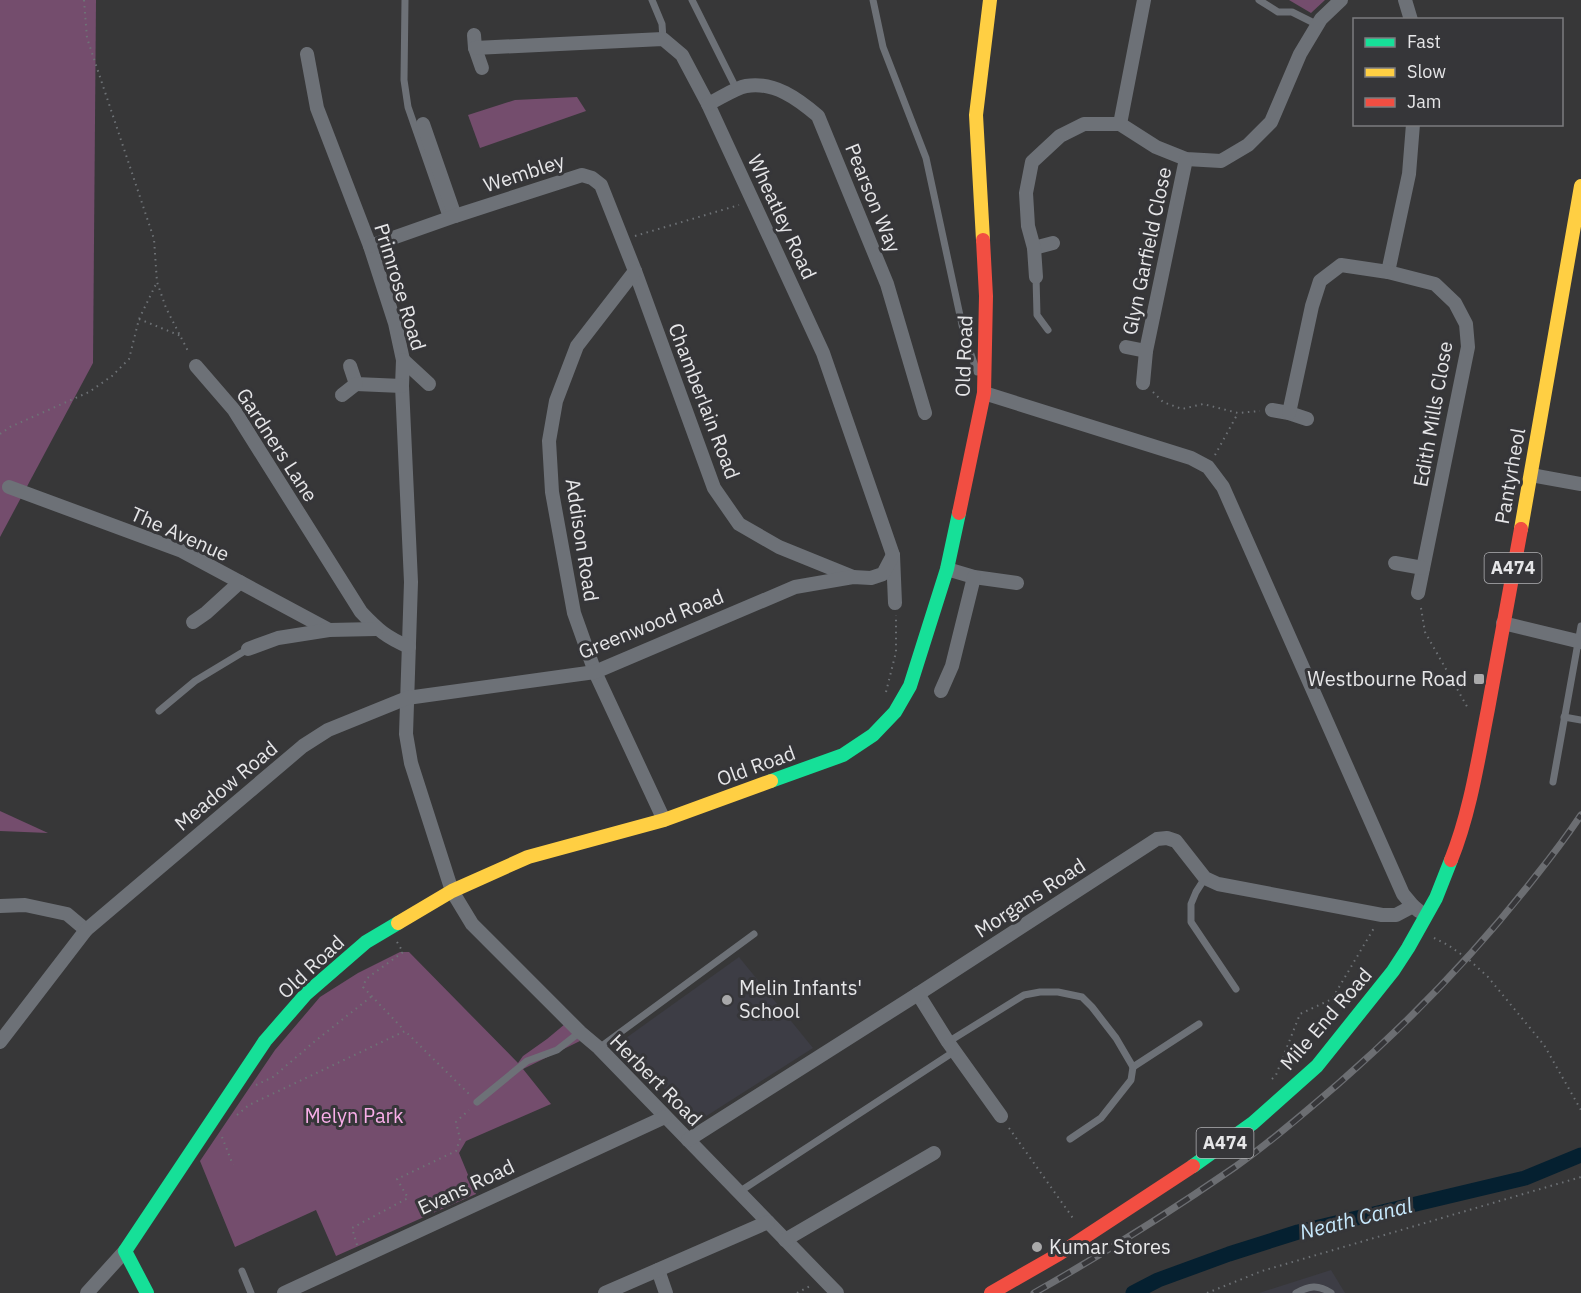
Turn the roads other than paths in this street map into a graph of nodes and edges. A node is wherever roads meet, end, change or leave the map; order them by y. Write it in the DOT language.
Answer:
graph roads {
  1 [pos="405,0"];
  2 [pos="652,0"];
  3 [pos="692,0"];
  4 [pos="873,0"];
  5 [pos="990,0"];
  6 [pos="1144,0"];
  7 [pos="1259,0"];
  8 [pos="1341,0"];
  9 [pos="1405,0"];
  10 [pos="1410,18"];
  11 [pos="1318,25"];
  12 [pos="663,39"];
  13 [pos="307,54"];
  14 [pos="482,68"];
  15 [pos="737,90"];
  16 [pos="708,104"];
  17 [pos="423,124"];
  18 [pos="1120,124"];
  19 [pos="1413,126"];
  20 [pos="1186,159"];
  21 [pos="1581,186"];
  22 [pos="451,217"];
  23 [pos="1053,243"];
  24 [pos="370,246"];
  25 [pos="1034,248"];
  26 [pos="635,271"];
  27 [pos="1388,272"];
  28 [pos="1036,277"];
  29 [pos="1048,330"];
  30 [pos="1126,347"];
  31 [pos="1146,351"];
  32 [pos="403,360"];
  33 [pos="196,366"];
  34 [pos="350,366"];
  35 [pos="1143,383"];
  36 [pos="356,384"];
  37 [pos="429,384"];
  38 [pos="402,386"];
  39 [pos="984,393"];
  40 [pos="342,395"];
  41 [pos="1272,410"];
  42 [pos="925,413"];
  43 [pos="1289,413"];
  44 [pos="1307,419"];
  45 [pos="1531,475"];
  46 [pos="1581,484"];
  47 [pos="9,487"];
  48 [pos="893,555"];
  49 [pos="1395,563"];
  50 [pos="1423,568"];
  51 [pos="947,569"];
  52 [pos="853,577"];
  53 [pos="974,577"];
  54 [pos="240,582"];
  55 [pos="1017,583"];
  56 [pos="1418,593"];
  57 [pos="896,603"];
  58 [pos="1503,623"];
  59 [pos="188,625"];
  60 [pos="1581,626"];
  61 [pos="376,629"];
  62 [pos="329,630"];
  63 [pos="1580,641"];
  64 [pos="409,647"];
  65 [pos="248,649"];
  66 [pos="595,672"];
  67 [pos="941,691"];
  68 [pos="407,698"];
  69 [pos="159,711"];
  70 [pos="1564,717"];
  71 [pos="1581,720"];
  72 [pos="1553,782"];
  73 [pos="664,820"];
  74 [pos="1205,878"];
  75 [pos="453,891"];
  76 [pos="0,906"];
  77 [pos="1413,906"];
  78 [pos="1426,916"];
  79 [pos="86,930"];
  80 [pos="754,934"];
  81 [pos="1415,935"];
  82 [pos="1236,989"];
  83 [pos="918,994"];
  84 [pos="1199,1024"];
  85 [pos="580,1032"];
  86 [pos="0,1042"];
  87 [pos="951,1047"];
  88 [pos="599,1048"];
  89 [pos="1133,1067"];
  90 [pos="477,1102"];
  91 [pos="665,1116"];
  92 [pos="1001,1116"];
  93 [pos="1070,1139"];
  94 [pos="688,1140"];
  95 [pos="934,1154"];
  96 [pos="739,1192"];
  97 [pos="768,1222"];
  98 [pos="785,1240"];
  99 [pos="125,1251"];
  100 [pos="658,1270"];
  101 [pos="242,1271"];
  102 [pos="87,1293"];
  103 [pos="147,1293"];
  104 [pos="251,1293"];
  105 [pos="284,1293"];
  106 [pos="604,1293"];
  107 [pos="666,1293"];
  108 [pos="837,1293"];
  109 [pos="991,1293"];
  110 [pos="1296,1293"];
  111 [pos="1330,1293"];
  1 -- 22 [label="lane"];
  2 -- 12 [label="lane"];
  3 -- 15 [label="lane"];
  4 -- 39 [label="lane"];
  5 -- 39 [label="street, Old Road"];
  6 -- 18 [label="street"];
  7 -- 11 [label="lane"];
  8 -- 11 [label="street"];
  9 -- 10 [label="street"];
  11 -- 20 [label="street"];
  12 -- 14 [label="street"];
  12 -- 16 [label="street, Wheatley Road"];
  13 -- 24 [label="street, Primrose Road"];
  15 -- 16 [label="street, Pearson Way"];
  15 -- 42 [label="street, Pearson Way"];
  16 -- 48 [label="street, Wheatley Road"];
  17 -- 22 [label="street"];
  18 -- 20 [label="street"];
  18 -- 25 [label="street"];
  19 -- 27 [label="street"];
  20 -- 31 [label="street, Glyn Garfield Close"];
  21 -- 45 [label="street, Pantyrheol / A474"];
  22 -- 24 [label="street, Wembley"];
  22 -- 26 [label="street, Wembley"];
  23 -- 25 [label="street"];
  24 -- 32 [label="street, Primrose Road"];
  25 -- 28 [label="street"];
  26 -- 52 [label="street, Chamberlain Road"];
  26 -- 66 [label="street, Addison Road"];
  27 -- 43 [label="street, Edith Mills Close"];
  27 -- 50 [label="street, Edith Mills Close"];
  28 -- 29 [label="lane"];
  30 -- 31 [label="street, Glyn Garfield Close"];
  31 -- 35 [label="street, Glyn Garfield Close"];
  32 -- 37 [label="street"];
  32 -- 38 [label="street, Primrose Road"];
  33 -- 61 [label="street, Gardners Lane"];
  34 -- 36 [label="street"];
  36 -- 38 [label="street"];
  36 -- 40 [label="street"];
  38 -- 64 [label="street, Primrose Road"];
  39 -- 51 [label="street, Old Road"];
  39 -- 77 [label="street"];
  41 -- 43 [label="street"];
  43 -- 44 [label="street"];
  45 -- 46 [label="street"];
  45 -- 58 [label="street, Pantyrheol / A474"];
  47 -- 54 [label="street, The Avenue"];
  48 -- 52 [label="street, Greenwood Road"];
  48 -- 57 [label="street, Wheatley Road"];
  49 -- 50 [label="street"];
  50 -- 56 [label="street, Edith Mills Close"];
  51 -- 53 [label="street"];
  51 -- 73 [label="street, Old Road"];
  52 -- 66 [label="street, Greenwood Road"];
  53 -- 55 [label="street"];
  53 -- 67 [label="street"];
  54 -- 59 [label="street"];
  54 -- 62 [label="street, The Avenue"];
  58 -- 63 [label="street"];
  58 -- 78 [label="street, Pantyrheol / A474"];
  60 -- 63 [label="lane"];
  61 -- 62 [label="street"];
  61 -- 64 [label="street, Gardners Lane"];
  62 -- 65 [label="street"];
  63 -- 70 [label="lane"];
  64 -- 68 [label="street"];
  65 -- 69 [label="lane"];
  66 -- 68 [label="street, Greenwood Road"];
  66 -- 73 [label="street, Addison Road"];
  68 -- 75 [label="street"];
  68 -- 79 [label="street, Meadow Road"];
  70 -- 71 [label="lane"];
  70 -- 72 [label="lane"];
  73 -- 75 [label="street, Old Road"];
  74 -- 77 [label="street"];
  74 -- 82 [label="lane"];
  74 -- 83 [label="street, Morgans Road"];
  75 -- 85 [label="street, Herbert Road"];
  75 -- 99 [label="street, Old Road"];
  76 -- 79 [label="street"];
  77 -- 78 [label="street"];
  78 -- 81 [label="street, Pantyrheol / A474"];
  79 -- 86 [label="street, Meadow Road"];
  80 -- 88 [label="lane"];
  81 -- 109 [label="street, Mile End Road / A474"];
  83 -- 87 [label="street"];
  83 -- 94 [label="street, Morgans Road"];
  84 -- 89 [label="lane"];
  85 -- 88 [label="street, Herbert Road"];
  85 -- 90 [label="lane"];
  87 -- 89 [label="lane"];
  87 -- 92 [label="street"];
  87 -- 96 [label="lane"];
  88 -- 91 [label="street, Herbert Road"];
  89 -- 93 [label="lane"];
  91 -- 94 [label="street, Herbert Road"];
  91 -- 105 [label="street, Evans Road"];
  94 -- 96 [label="street, Herbert Road"];
  95 -- 98 [label="street"];
  96 -- 97 [label="street, Herbert Road"];
  97 -- 98 [label="street, Herbert Road"];
  97 -- 100 [label="street"];
  98 -- 108 [label="street, Herbert Road"];
  99 -- 102 [label="street, Old Road"];
  99 -- 103 [label="street"];
  100 -- 106 [label="street"];
  100 -- 107 [label="street"];
  101 -- 104 [label="lane"];
  110 -- 111 [label="lane"];
}
